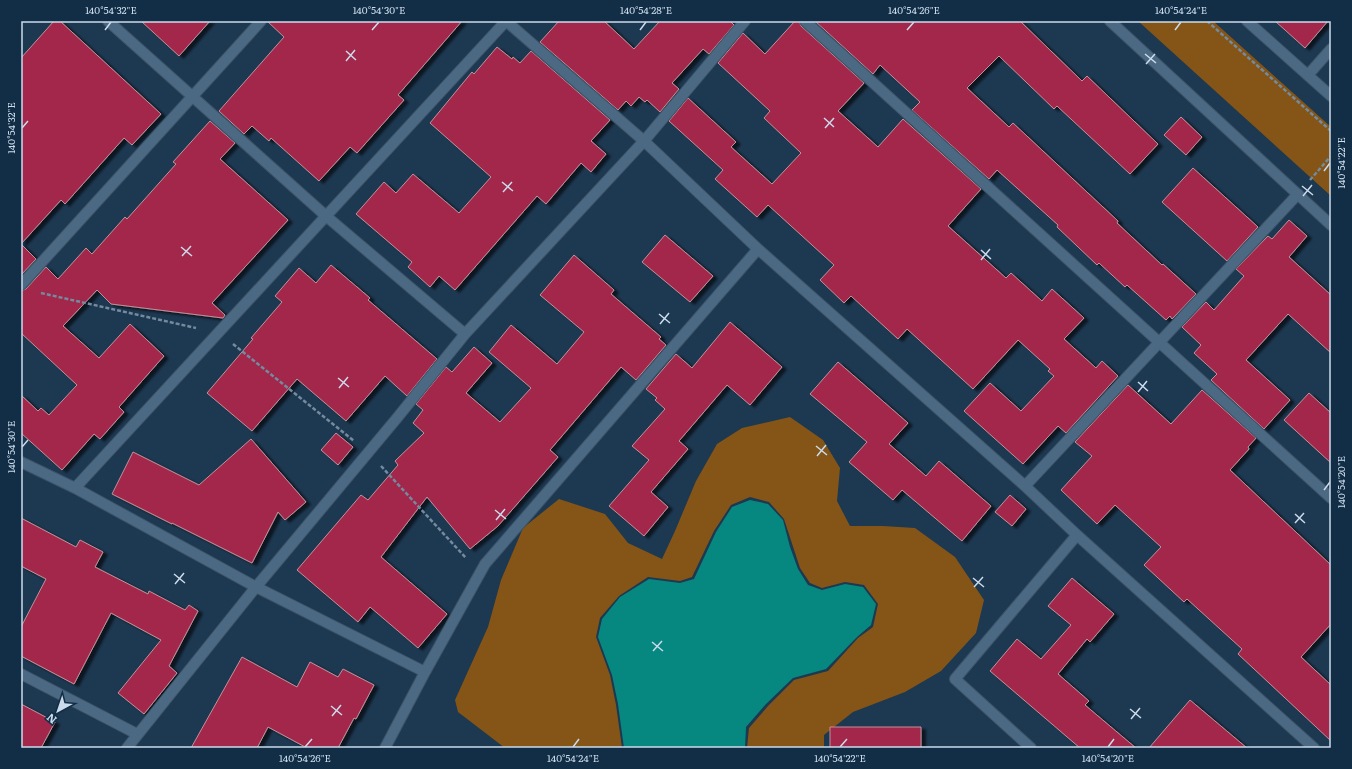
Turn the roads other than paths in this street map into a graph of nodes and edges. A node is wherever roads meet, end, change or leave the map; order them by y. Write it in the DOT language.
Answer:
graph roads {
  1 [pos="108,21"];
  2 [pos="261,21"];
  3 [pos="506,21"];
  4 [pos="745,21"];
  5 [pos="805,21"];
  6 [pos="1110,21"];
  7 [pos="1247,21"];
  8 [pos="1331,48"];
  9 [pos="1308,74"];
  10 [pos="192,96"];
  11 [pos="1331,96"];
  12 [pos="644,141"];
  13 [pos="1298,194"];
  14 [pos="326,216"];
  15 [pos="1331,225"];
  16 [pos="758,249"];
  17 [pos="21,285"];
  18 [pos="465,334"];
  19 [pos="1159,343"];
  20 [pos="21,462"];
  21 [pos="1025,486"];
  22 [pos="75,488"];
  23 [pos="1331,498"];
  24 [pos="1077,536"];
  25 [pos="256,587"];
  26 [pos="424,672"];
  27 [pos="21,674"];
  28 [pos="137,734"];
  29 [pos="127,748"];
  30 [pos="385,748"];
  31 [pos="1031,748"];
  32 [pos="1314,748"];
  1 -- 10 [label="street"];
  2 -- 10 [label="street"];
  3 -- 12 [label="street"];
  3 -- 14 [label="street"];
  4 -- 12 [label="street"];
  5 -- 19 [label="street"];
  6 -- 13 [label="street"];
  7 -- 9 [label="street"];
  8 -- 9 [label="street"];
  9 -- 11 [label="street"];
  10 -- 14 [label="street"];
  10 -- 17 [label="street"];
  12 -- 16 [label="street"];
  12 -- 18 [label="street"];
  13 -- 15 [label="street"];
  13 -- 19 [label="street"];
  14 -- 18 [label="street"];
  14 -- 22 [label="street"];
  16 -- 21 [label="street"];
  16 -- 26 [label="street"];
  18 -- 25 [label="street"];
  19 -- 21 [label="street"];
  19 -- 23 [label="street"];
  20 -- 22 [label="street"];
  21 -- 24 [label="street"];
  22 -- 25 [label="street"];
  24 -- 31 [label="street"];
  24 -- 32 [label="street"];
  25 -- 26 [label="street"];
  25 -- 28 [label="street"];
  26 -- 30 [label="street"];
  27 -- 28 [label="street"];
  28 -- 29 [label="street"];
}
